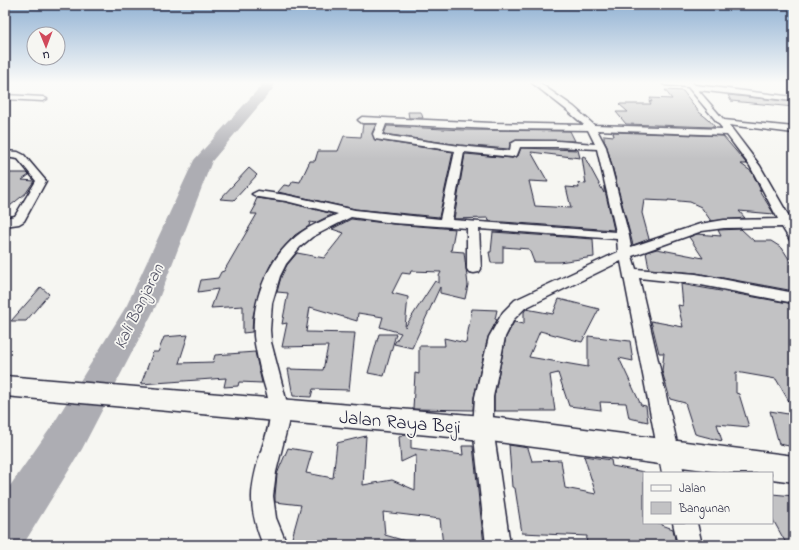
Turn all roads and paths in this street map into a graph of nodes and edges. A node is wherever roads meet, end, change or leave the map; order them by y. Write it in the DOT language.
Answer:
graph roads {
  1 [pos="569,108"];
  2 [pos="709,108"];
  3 [pos="362,120"];
  4 [pos="382,121"];
  5 [pos="721,122"];
  6 [pos="591,127"];
  7 [pos="794,130"];
  8 [pos="730,132"];
  9 [pos="601,148"];
  10 [pos="460,149"];
  11 [pos="5,154"];
  12 [pos="258,194"];
  13 [pos="350,213"];
  14 [pos="5,222"];
  15 [pos="445,223"];
  16 [pos="790,223"];
  17 [pos="473,224"];
  18 [pos="623,236"];
  19 [pos="794,237"];
  20 [pos="628,261"];
  21 [pos="474,268"];
  22 [pos="794,298"];
  23 [pos="5,386"];
  24 [pos="280,411"];
  25 [pos="483,428"];
  26 [pos="670,462"];
  27 [pos="794,469"];
  28 [pos="685,524"];
  29 [pos="275,545"];
  30 [pos="498,545"];
  31 [pos="690,545"];
  1 -- 6 [label="street"];
  2 -- 5 [label="street"];
  3 -- 4 [label="street"];
  4 -- 6 [label="street"];
  4 -- 10 [label="street"];
  5 -- 7 [label="street"];
  5 -- 8 [label="street"];
  6 -- 8 [label="street"];
  6 -- 9 [label="street"];
  8 -- 16 [label="street"];
  9 -- 10 [label="street"];
  9 -- 18 [label="street"];
  10 -- 15 [label="street"];
  11 -- 14 [label="street"];
  12 -- 13 [label="street"];
  13 -- 15 [label="street"];
  13 -- 24 [label="street"];
  15 -- 17 [label="street"];
  16 -- 19 [label="street"];
  16 -- 20 [label="street"];
  17 -- 18 [label="street"];
  17 -- 21 [label="street"];
  18 -- 20 [label="street"];
  20 -- 22 [label="street"];
  20 -- 25 [label="street"];
  20 -- 26 [label="street"];
  23 -- 24 [label="street, Jalan Raya Beji"];
  24 -- 25 [label="street, Jalan Raya Beji"];
  24 -- 29 [label="street"];
  25 -- 26 [label="street, Jalan Raya Beji"];
  25 -- 30 [label="street"];
  26 -- 27 [label="street, Jalan Raya Beji"];
  28 -- 31 [label="street"];
}
